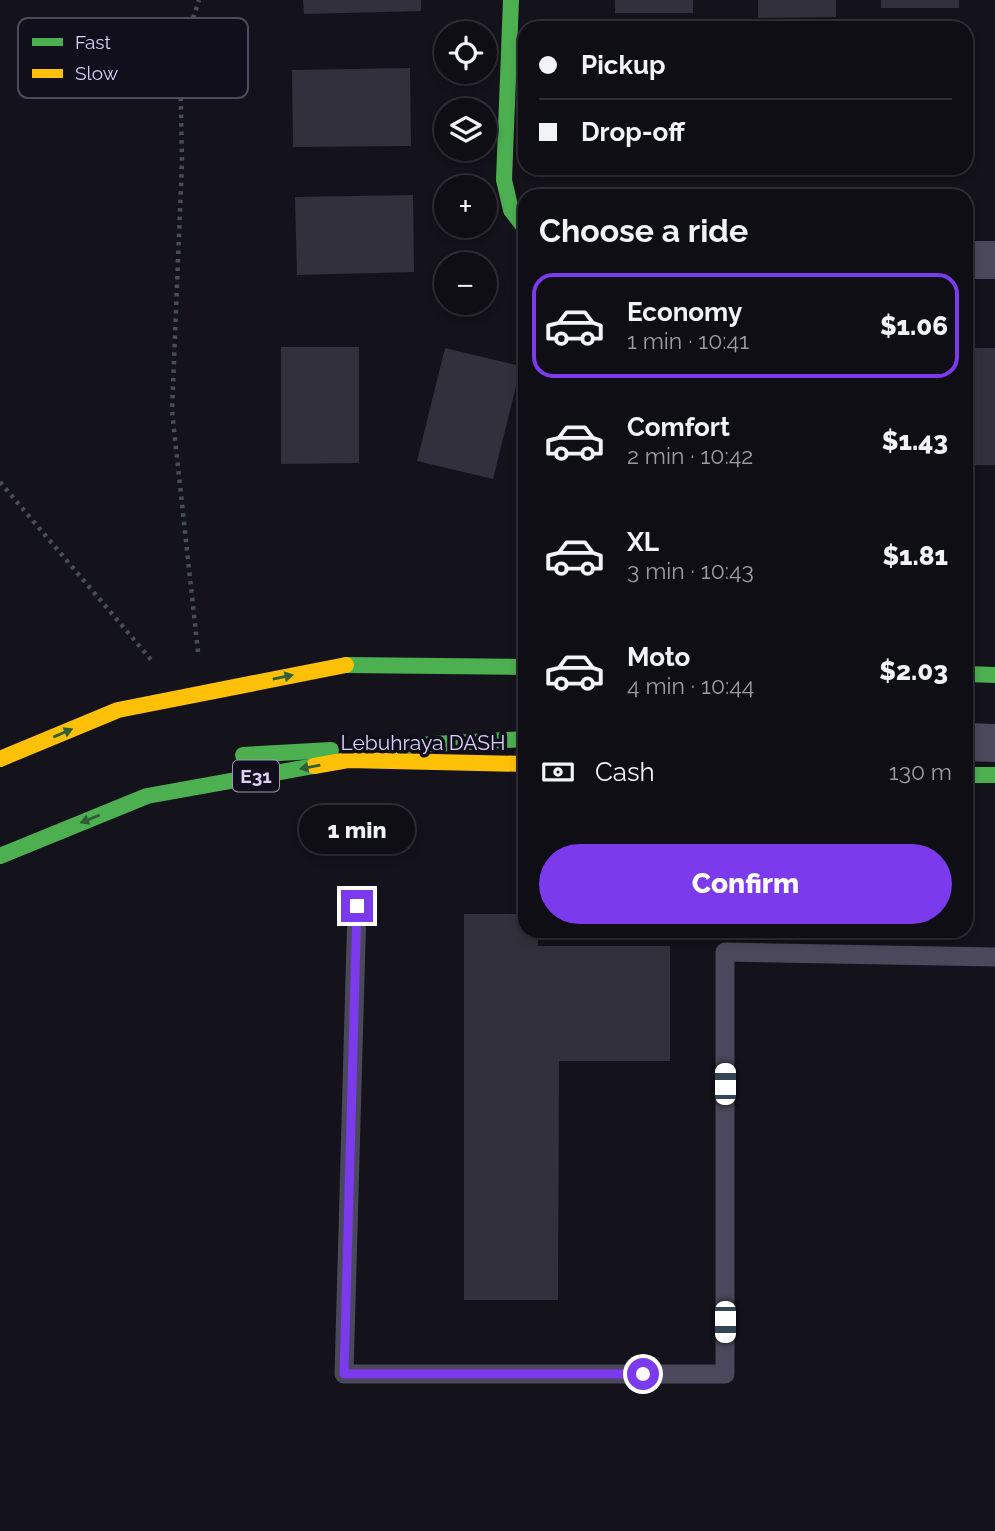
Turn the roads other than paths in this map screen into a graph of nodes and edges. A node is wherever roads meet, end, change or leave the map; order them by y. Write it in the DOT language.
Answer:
graph roads {
  1 [pos="511,0"];
  2 [pos="518,219"];
  3 [pos="973,260"];
  4 [pos="995,260"];
  5 [pos="518,667"];
  6 [pos="973,674"];
  7 [pos="995,675"];
  8 [pos="518,739"];
  9 [pos="973,742"];
  10 [pos="995,743"];
  11 [pos="243,755"];
  12 [pos="0,759"];
  13 [pos="518,764"];
  14 [pos="973,775"];
  15 [pos="995,775"];
  16 [pos="0,856"];
  17 [pos="357,906"];
  18 [pos="995,957"];
  1 -- 2 [label="main road"];
  3 -- 4 [label="street"];
  12 -- 5 [label="main road, one-way, bridge"];
  6 -- 7 [label="main road"];
  8 -- 11 [label="main road"];
  9 -- 10 [label="street"];
  13 -- 16 [label="main road, Lebuhraya DASH / E31, one-way"];
  14 -- 15 [label="main road"];
  17 -- 18 [label="lane"];
}
